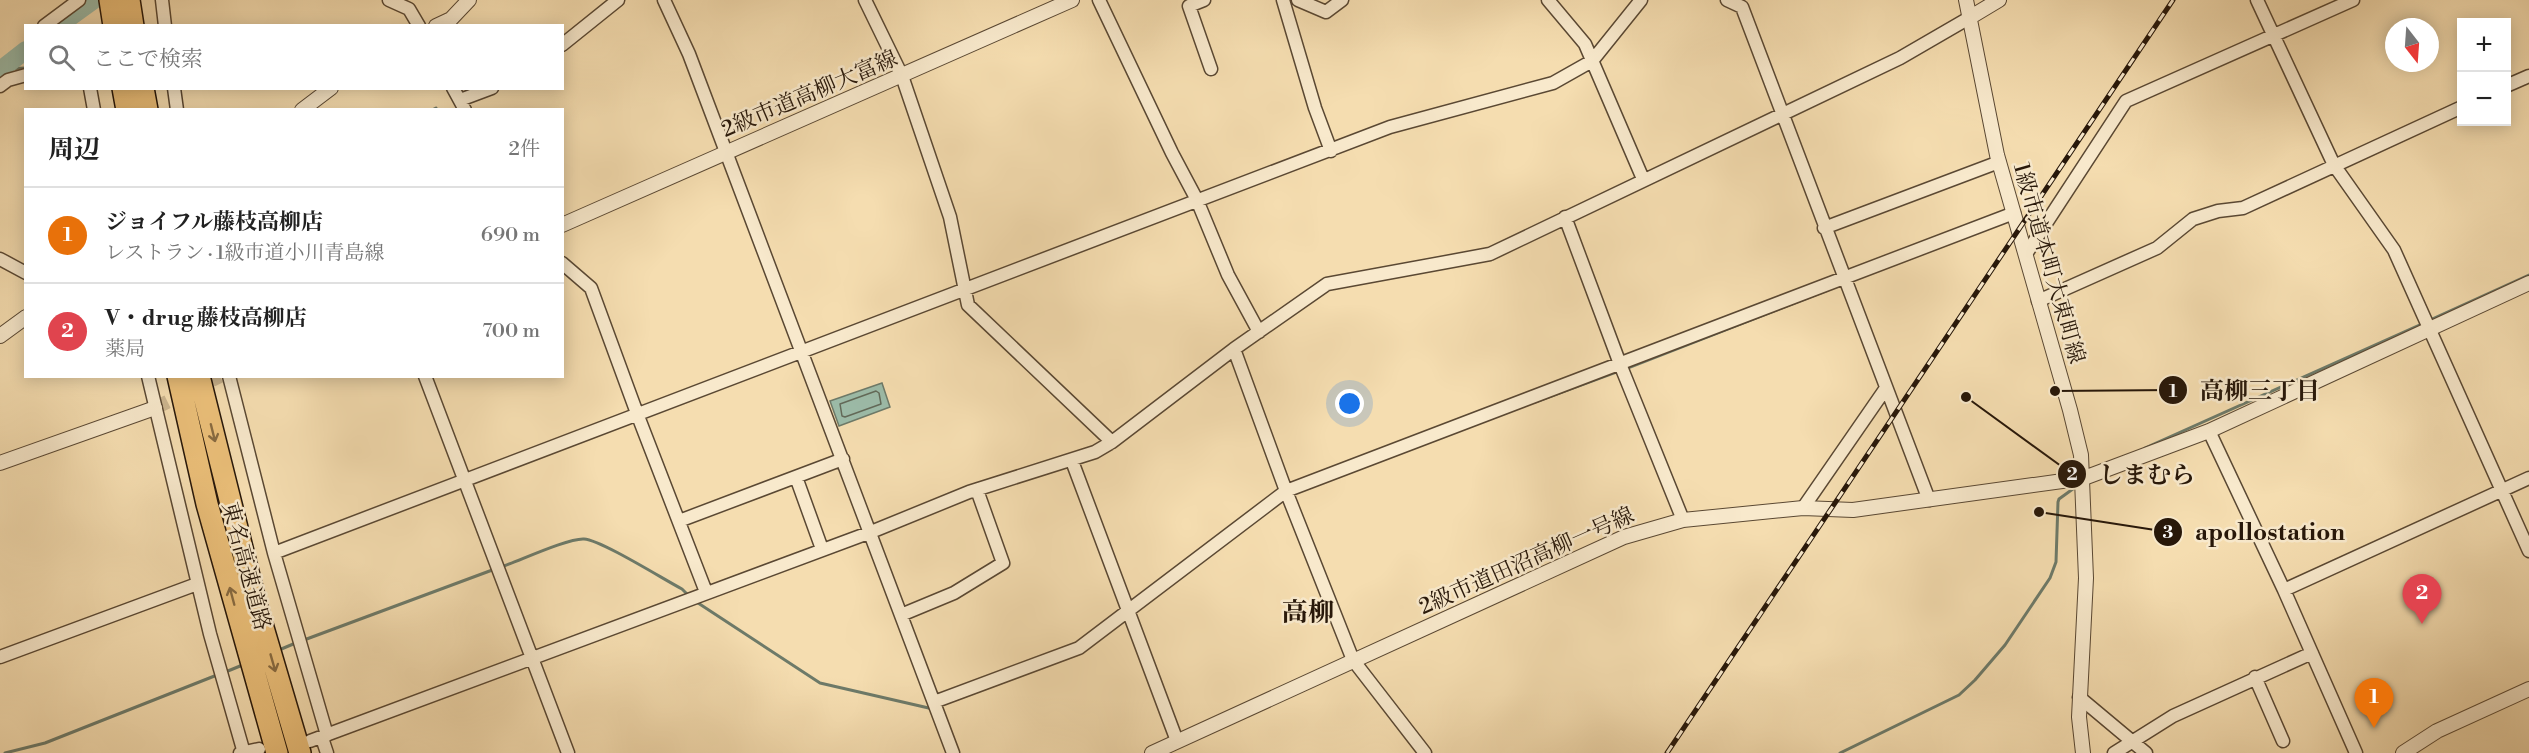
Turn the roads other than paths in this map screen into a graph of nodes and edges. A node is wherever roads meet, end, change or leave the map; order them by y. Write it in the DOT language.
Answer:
graph roads {
  1 [pos="162,0"];
  2 [pos="389,0"];
  3 [pos="469,0"];
  4 [pos="618,0"];
  5 [pos="663,0"];
  6 [pos="866,0"];
  7 [pos="1072,0"];
  8 [pos="1099,0"];
  9 [pos="1204,0"];
  10 [pos="1283,0"];
  11 [pos="1298,0"];
  12 [pos="1342,0"];
  13 [pos="1548,0"];
  14 [pos="1641,0"];
  15 [pos="1727,0"];
  16 [pos="1966,0"];
  17 [pos="2000,0"];
  18 [pos="2257,0"];
  19 [pos="2353,0"];
  20 [pos="76,1"];
  21 [pos="116,9"];
  22 [pos="1969,18"];
  23 [pos="47,24"];
  24 [pos="131,24"];
  25 [pos="165,24"];
  26 [pos="418,24"];
  27 [pos="440,24"];
  28 [pos="2274,37"];
  29 [pos="564,43"];
  30 [pos="1592,61"];
  31 [pos="1211,69"];
  32 [pos="24,76"];
  33 [pos="902,76"];
  34 [pos="2529,76"];
  35 [pos="2511,84"];
  36 [pos="0,86"];
  37 [pos="90,90"];
  38 [pos="123,90"];
  39 [pos="143,90"];
  40 [pos="174,90"];
  41 [pos="328,90"];
  42 [pos="454,90"];
  43 [pos="488,90"];
  44 [pos="462,105"];
  45 [pos="94,108"];
  46 [pos="127,108"];
  47 [pos="147,108"];
  48 [pos="177,108"];
  49 [pos="305,108"];
  50 [pos="2457,109"];
  51 [pos="1781,115"];
  52 [pos="726,151"];
  53 [pos="1331,151"];
  54 [pos="1999,162"];
  55 [pos="2334,165"];
  56 [pos="1643,179"];
  57 [pos="1197,200"];
  58 [pos="2014,213"];
  59 [pos="1565,217"];
  60 [pos="564,224"];
  61 [pos="1824,228"];
  62 [pos="2026,254"];
  63 [pos="0,259"];
  64 [pos="564,265"];
  65 [pos="24,272"];
  66 [pos="1844,279"];
  67 [pos="2529,283"];
  68 [pos="965,287"];
  69 [pos="2038,301"];
  70 [pos="24,318"];
  71 [pos="2428,328"];
  72 [pos="1258,332"];
  73 [pos="0,336"];
  74 [pos="1234,349"];
  75 [pos="803,351"];
  76 [pos="1620,364"];
  77 [pos="148,378"];
  78 [pos="178,378"];
  79 [pos="200,378"];
  80 [pos="230,378"];
  81 [pos="426,378"];
  82 [pos="1886,388"];
  83 [pos="155,408"];
  84 [pos="638,416"];
  85 [pos="2209,431"];
  86 [pos="1112,442"];
  87 [pos="843,459"];
  88 [pos="1072,461"];
  89 [pos="0,464"];
  90 [pos="796,477"];
  91 [pos="2084,478"];
  92 [pos="2529,478"];
  93 [pos="464,481"];
  94 [pos="977,490"];
  95 [pos="1286,491"];
  96 [pos="2501,491"];
  97 [pos="1929,500"];
  98 [pos="1803,508"];
  99 [pos="1683,519"];
  100 [pos="679,521"];
  101 [pos="871,532"];
  102 [pos="822,549"];
  103 [pos="2529,551"];
  104 [pos="274,553"];
  105 [pos="197,584"];
  106 [pos="2284,590"];
  107 [pos="706,592"];
  108 [pos="1128,609"];
  109 [pos="901,615"];
  110 [pos="2312,652"];
  111 [pos="0,657"];
  112 [pos="531,659"];
  113 [pos="1353,660"];
  114 [pos="2255,677"];
  115 [pos="2529,689"];
  116 [pos="2079,698"];
  117 [pos="934,702"];
  118 [pos="1177,741"];
  119 [pos="2132,741"];
  120 [pos="2283,741"];
  121 [pos="315,742"];
  122 [pos="268,751"];
  123 [pos="243,753"];
  124 [pos="327,753"];
  125 [pos="568,753"];
  126 [pos="953,753"];
  127 [pos="1154,753"];
  128 [pos="1425,753"];
  129 [pos="2083,753"];
  130 [pos="2114,753"];
  131 [pos="2146,753"];
  132 [pos="2356,753"];
  133 [pos="2403,753"];
  1 -- 25 [label="street"];
  2 -- 26 [label="street"];
  3 -- 27 [label="street"];
  4 -- 29 [label="street"];
  5 -- 52 [label="street"];
  6 -- 33 [label="street"];
  7 -- 33 [label="street, 2級市道高柳大富線"];
  8 -- 57 [label="street"];
  9 -- 31 [label="street"];
  10 -- 53 [label="street"];
  11 -- 12 [label="street"];
  13 -- 30 [label="street"];
  14 -- 30 [label="street"];
  15 -- 51 [label="street"];
  16 -- 22 [label="street, 1級市道本町大東町線"];
  17 -- 22 [label="street"];
  18 -- 28 [label="street"];
  19 -- 28 [label="street"];
  20 -- 23 [label="street"];
  21 -- 24 [label="highway"];
  22 -- 51 [label="street"];
  22 -- 54 [label="street, 1級市道本町大東町線"];
  28 -- 55 [label="street"];
  28 -- 62 [label="street"];
  30 -- 53 [label="street"];
  30 -- 56 [label="street"];
  32 -- 36 [label="street"];
  33 -- 52 [label="street, 2級市道高柳大富線"];
  33 -- 68 [label="street"];
  34 -- 35 [label="street"];
  37 -- 45 [label="street"];
  38 -- 46 [label="highway"];
  39 -- 47 [label="highway"];
  40 -- 48 [label="street"];
  41 -- 49 [label="street"];
  42 -- 44 [label="street"];
  43 -- 44 [label="street"];
  50 -- 55 [label="street"];
  51 -- 56 [label="street"];
  51 -- 61 [label="street"];
  52 -- 60 [label="street, 2級市道高柳大富線"];
  52 -- 75 [label="street"];
  53 -- 57 [label="street"];
  54 -- 58 [label="street, 1級市道本町大東町線"];
  54 -- 61 [label="street"];
  55 -- 69 [label="street"];
  55 -- 71 [label="street"];
  56 -- 59 [label="street"];
  57 -- 68 [label="street"];
  57 -- 72 [label="street"];
  58 -- 62 [label="street, 1級市道本町大東町線"];
  58 -- 66 [label="street"];
  59 -- 72 [label="street"];
  59 -- 76 [label="street"];
  61 -- 66 [label="street"];
  62 -- 69 [label="street, 1級市道本町大東町線"];
  63 -- 65 [label="street"];
  64 -- 84 [label="street"];
  66 -- 76 [label="street"];
  66 -- 82 [label="street"];
  67 -- 71 [label="street, 2級市道田沼高柳一号線"];
  68 -- 75 [label="street"];
  68 -- 86 [label="street"];
  69 -- 91 [label="street, 1級市道本町大東町線"];
  70 -- 73 [label="street"];
  71 -- 85 [label="street, 2級市道田沼高柳一号線"];
  71 -- 96 [label="street"];
  72 -- 74 [label="street"];
  74 -- 86 [label="street"];
  74 -- 95 [label="street"];
  75 -- 84 [label="street"];
  75 -- 87 [label="street"];
  76 -- 95 [label="street"];
  76 -- 99 [label="street"];
  77 -- 83 [label="street"];
  122 -- 78 [label="highway, 東名高速道路, one-way"];
  79 -- 121 [label="highway, 東名高速道路, one-way"];
  80 -- 104 [label="street"];
  81 -- 93 [label="street"];
  82 -- 97 [label="street"];
  82 -- 98 [label="street"];
  83 -- 89 [label="street"];
  83 -- 105 [label="street"];
  84 -- 93 [label="street"];
  84 -- 100 [label="street"];
  85 -- 91 [label="street, 2級市道田沼高柳一号線"];
  85 -- 106 [label="street"];
  86 -- 88 [label="street"];
  87 -- 90 [label="street"];
  87 -- 101 [label="street"];
  88 -- 94 [label="street"];
  88 -- 108 [label="street"];
  90 -- 100 [label="street"];
  90 -- 102 [label="street"];
  91 -- 97 [label="street, 2級市道田沼高柳一号線"];
  91 -- 116 [label="street, 1級市道本町大東町線"];
  92 -- 96 [label="street"];
  93 -- 104 [label="street"];
  93 -- 112 [label="street"];
  94 -- 101 [label="street"];
  94 -- 109 [label="street"];
  95 -- 108 [label="street"];
  95 -- 113 [label="street"];
  96 -- 103 [label="street"];
  96 -- 106 [label="street"];
  97 -- 98 [label="street, 2級市道田沼高柳一号線"];
  98 -- 99 [label="street, 2級市道田沼高柳一号線"];
  99 -- 113 [label="street, 2級市道田沼高柳一号線"];
  100 -- 107 [label="street"];
  101 -- 102 [label="street"];
  101 -- 109 [label="street"];
  102 -- 107 [label="street"];
  104 -- 121 [label="street"];
  105 -- 111 [label="street"];
  105 -- 123 [label="street"];
  106 -- 110 [label="street"];
  107 -- 112 [label="street"];
  108 -- 117 [label="street"];
  108 -- 118 [label="street"];
  109 -- 117 [label="street"];
  110 -- 114 [label="street"];
  110 -- 132 [label="street"];
  112 -- 121 [label="street"];
  112 -- 125 [label="street"];
  113 -- 118 [label="street, 2級市道田沼高柳一号線"];
  113 -- 128 [label="street"];
  114 -- 119 [label="street"];
  114 -- 120 [label="street"];
  115 -- 133 [label="street"];
  116 -- 119 [label="street"];
  116 -- 129 [label="street, 1級市道本町大東町線"];
  117 -- 126 [label="street"];
  118 -- 127 [label="street, 2級市道田沼高柳一号線"];
  119 -- 130 [label="street"];
  119 -- 131 [label="street"];
  121 -- 124 [label="street"];
  122 -- 123 [label="street"];
}
